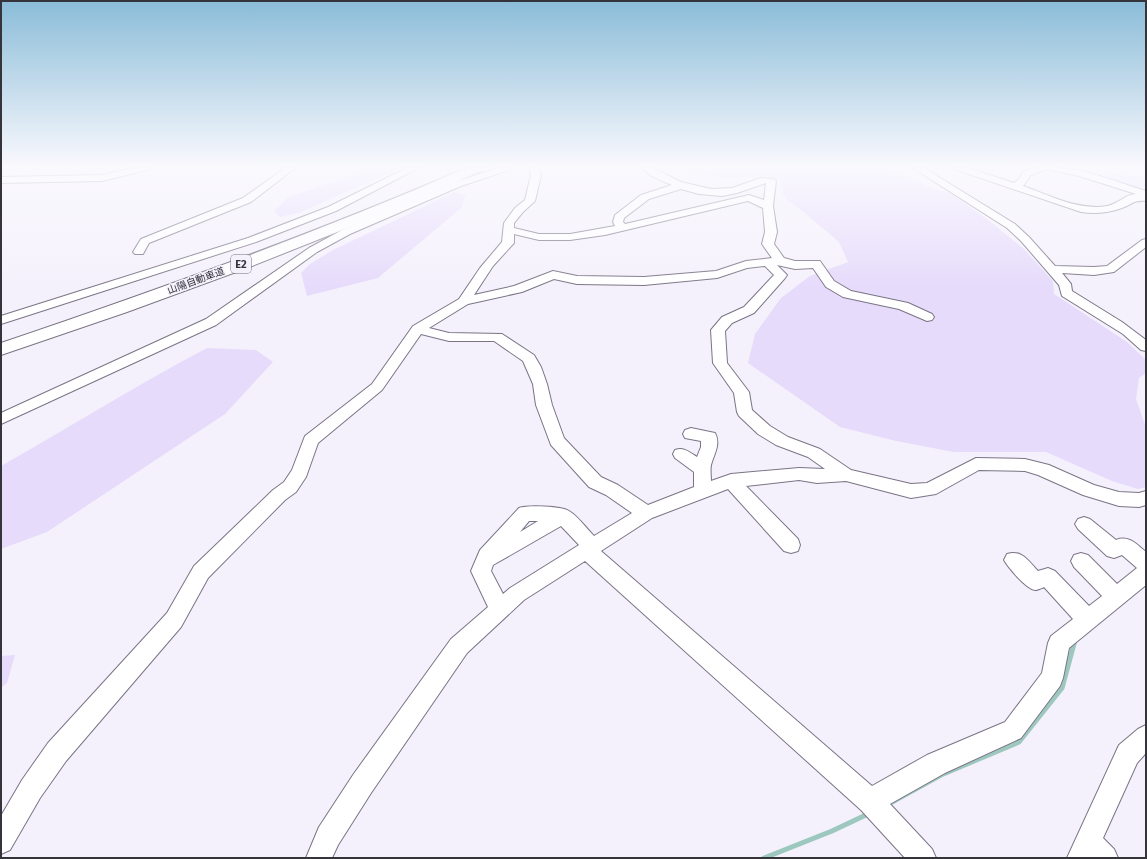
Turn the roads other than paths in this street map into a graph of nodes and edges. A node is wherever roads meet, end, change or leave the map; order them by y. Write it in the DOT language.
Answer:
graph roads {
  1 [pos="227,208"];
  2 [pos="334,208"];
  3 [pos="363,208"];
  4 [pos="383,208"];
  5 [pos="405,208"];
  6 [pos="521,208"];
  7 [pos="631,208"];
  8 [pos="706,208"];
  9 [pos="768,208"];
  10 [pos="982,208"];
  11 [pos="1078,208"];
  12 [pos="1110,208"];
  13 [pos="622,228"];
  14 [pos="509,230"];
  15 [pos="1146,242"];
  16 [pos="139,252"];
  17 [pos="774,262"];
  18 [pos="1052,269"];
  19 [pos="464,301"];
  20 [pos="927,317"];
  21 [pos="1,320"];
  22 [pos="74,324"];
  23 [pos="418,329"];
  24 [pos="1,339"];
  25 [pos="1146,347"];
  26 [pos="1,349"];
  27 [pos="1,352"];
  28 [pos="1,419"];
  29 [pos="691,434"];
  30 [pos="681,454"];
  31 [pos="702,469"];
  32 [pos="846,475"];
  33 [pos="732,481"];
  34 [pos="703,491"];
  35 [pos="1146,498"];
  36 [pos="646,513"];
  37 [pos="1084,524"];
  38 [pos="792,545"];
  39 [pos="590,549"];
  40 [pos="1014,560"];
  41 [pos="1081,561"];
  42 [pos="1146,564"];
  43 [pos="1146,573"];
  44 [pos="1117,597"];
  45 [pos="500,609"];
  46 [pos="1088,620"];
  47 [pos="1146,737"];
  48 [pos="877,808"];
  49 [pos="1,841"];
  50 [pos="1091,853"];
  51 [pos="319,858"];
  52 [pos="923,858"];
  1 -- 16 [label="street"];
  2 -- 21 [label="street"];
  3 -- 24 [label="highway, 山陽自動車道 / E2"];
  4 -- 22 [label="highway, 山陽自動車道 / E2"];
  5 -- 28 [label="street"];
  6 -- 14 [label="street"];
  7 -- 13 [label="street"];
  8 -- 13 [label="street"];
  9 -- 17 [label="street"];
  10 -- 18 [label="street"];
  11 -- 12 [label="street"];
  13 -- 14 [label="street"];
  14 -- 19 [label="street"];
  15 -- 18 [label="street"];
  17 -- 19 [label="street"];
  17 -- 20 [label="street"];
  17 -- 32 [label="street"];
  18 -- 25 [label="street"];
  19 -- 23 [label="street"];
  22 -- 26 [label="highway, 山陽自動車道 / E2"];
  22 -- 27 [label="highway"];
  23 -- 36 [label="street"];
  23 -- 49 [label="street"];
  29 -- 31 [label="street"];
  30 -- 31 [label="street"];
  31 -- 34 [label="street"];
  32 -- 33 [label="street"];
  32 -- 35 [label="street"];
  33 -- 34 [label="street"];
  33 -- 38 [label="street"];
  34 -- 36 [label="street"];
  36 -- 39 [label="street"];
  37 -- 42 [label="street"];
  39 -- 45 [label="street"];
  39 -- 45 [label="street"];
  39 -- 48 [label="street"];
  40 -- 46 [label="street"];
  41 -- 44 [label="street"];
  43 -- 44 [label="street"];
  44 -- 46 [label="street"];
  45 -- 51 [label="street"];
  46 -- 48 [label="street"];
  47 -- 50 [label="street"];
  48 -- 52 [label="street"];
}
